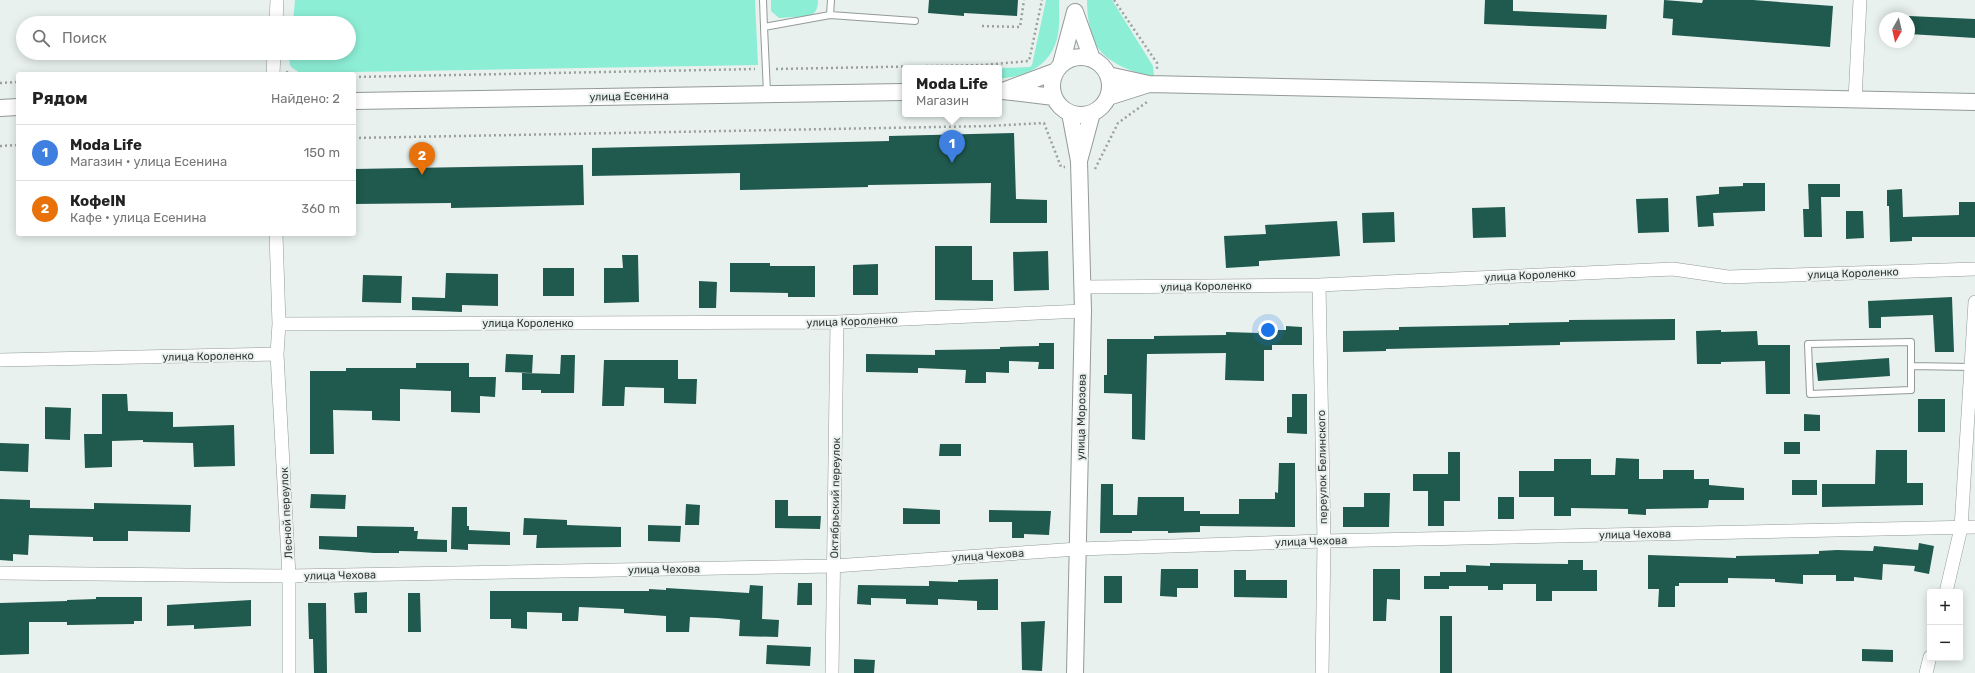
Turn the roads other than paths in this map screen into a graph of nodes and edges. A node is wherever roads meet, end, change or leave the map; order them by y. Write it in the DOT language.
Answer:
graph roads {
  1 [pos="277,0"];
  2 [pos="763,0"];
  3 [pos="830,0"];
  4 [pos="1860,0"];
  5 [pos="1075,6"];
  6 [pos="830,15"];
  7 [pos="276,16"];
  8 [pos="915,21"];
  9 [pos="764,27"];
  10 [pos="1092,59"];
  11 [pos="274,60"];
  12 [pos="1058,68"];
  13 [pos="273,72"];
  14 [pos="1108,75"];
  15 [pos="1154,84"];
  16 [pos="1002,91"];
  17 [pos="1002,91"];
  18 [pos="902,92"];
  19 [pos="767,93"];
  20 [pos="1054,97"];
  21 [pos="1108,97"];
  22 [pos="1855,100"];
  23 [pos="356,101"];
  24 [pos="1975,102"];
  25 [pos="16,107"];
  26 [pos="0,108"];
  27 [pos="1070,113"];
  28 [pos="1092,113"];
  29 [pos="1079,164"];
  30 [pos="276,236"];
  31 [pos="1975,269"];
  32 [pos="1319,285"];
  33 [pos="1084,287"];
  34 [pos="1975,302"];
  35 [pos="1083,310"];
  36 [pos="837,322"];
  37 [pos="279,324"];
  38 [pos="277,354"];
  39 [pos="0,360"];
  40 [pos="1911,366"];
  41 [pos="1971,367"];
  42 [pos="1975,527"];
  43 [pos="1961,528"];
  44 [pos="1324,541"];
  45 [pos="1078,549"];
  46 [pos="834,566"];
  47 [pos="0,573"];
  48 [pos="289,576"];
  49 [pos="1947,589"];
  50 [pos="1929,661"];
  51 [pos="290,673"];
  52 [pos="832,673"];
  53 [pos="1075,673"];
  54 [pos="1322,673"];
  55 [pos="1926,673"];
  1 -- 7 [label="street"];
  2 -- 9 [label="lane"];
  3 -- 6 [label="lane"];
  4 -- 22 [label="street"];
  5 -- 10 [label="street"];
  5 -- 12 [label="street"];
  6 -- 8 [label="lane"];
  6 -- 9 [label="lane"];
  9 -- 19 [label="lane"];
  10 -- 12 [label="street"];
  10 -- 14 [label="street"];
  11 -- 13 [label="street"];
  12 -- 16 [label="street"];
  12 -- 20 [label="street"];
  14 -- 15 [label="street"];
  14 -- 21 [label="street"];
  15 -- 21 [label="street"];
  15 -- 22 [label="street"];
  17 -- 20 [label="street"];
  18 -- 19 [label="street, улица Есенина"];
  19 -- 23 [label="street, улица Есенина"];
  20 -- 27 [label="street"];
  21 -- 28 [label="street"];
  22 -- 24 [label="street"];
  25 -- 26 [label="street"];
  27 -- 28 [label="street"];
  27 -- 29 [label="street"];
  28 -- 29 [label="street"];
  29 -- 33 [label="street, улица Морозова"];
  30 -- 37 [label="street"];
  31 -- 32 [label="street, улица Короленко"];
  32 -- 33 [label="street, улица Короленко"];
  32 -- 44 [label="street, переулок Белинского"];
  33 -- 35 [label="street, улица Морозова"];
  34 -- 41 [label="street"];
  35 -- 36 [label="street, улица Короленко"];
  35 -- 45 [label="street, улица Морозова"];
  36 -- 37 [label="street, улица Короленко"];
  36 -- 46 [label="street, Октябрьский переулок"];
  37 -- 38 [label="street"];
  38 -- 39 [label="street, улица Короленко"];
  38 -- 48 [label="street, Лесной переулок"];
  40 -- 40 [label="lane"];
  40 -- 41 [label="lane"];
  41 -- 43 [label="street"];
  42 -- 43 [label="street, улица Чехова"];
  43 -- 44 [label="street, улица Чехова"];
  43 -- 49 [label="street"];
  44 -- 45 [label="street, улица Чехова"];
  44 -- 54 [label="street, переулок Белинского"];
  45 -- 46 [label="street, улица Чехова"];
  45 -- 53 [label="street, улица Морозова"];
  46 -- 48 [label="street, улица Чехова"];
  46 -- 52 [label="street, Октябрьский переулок"];
  47 -- 48 [label="street, улица Чехова"];
  48 -- 51 [label="street, Лесной переулок"];
  50 -- 55 [label="street"];
}
